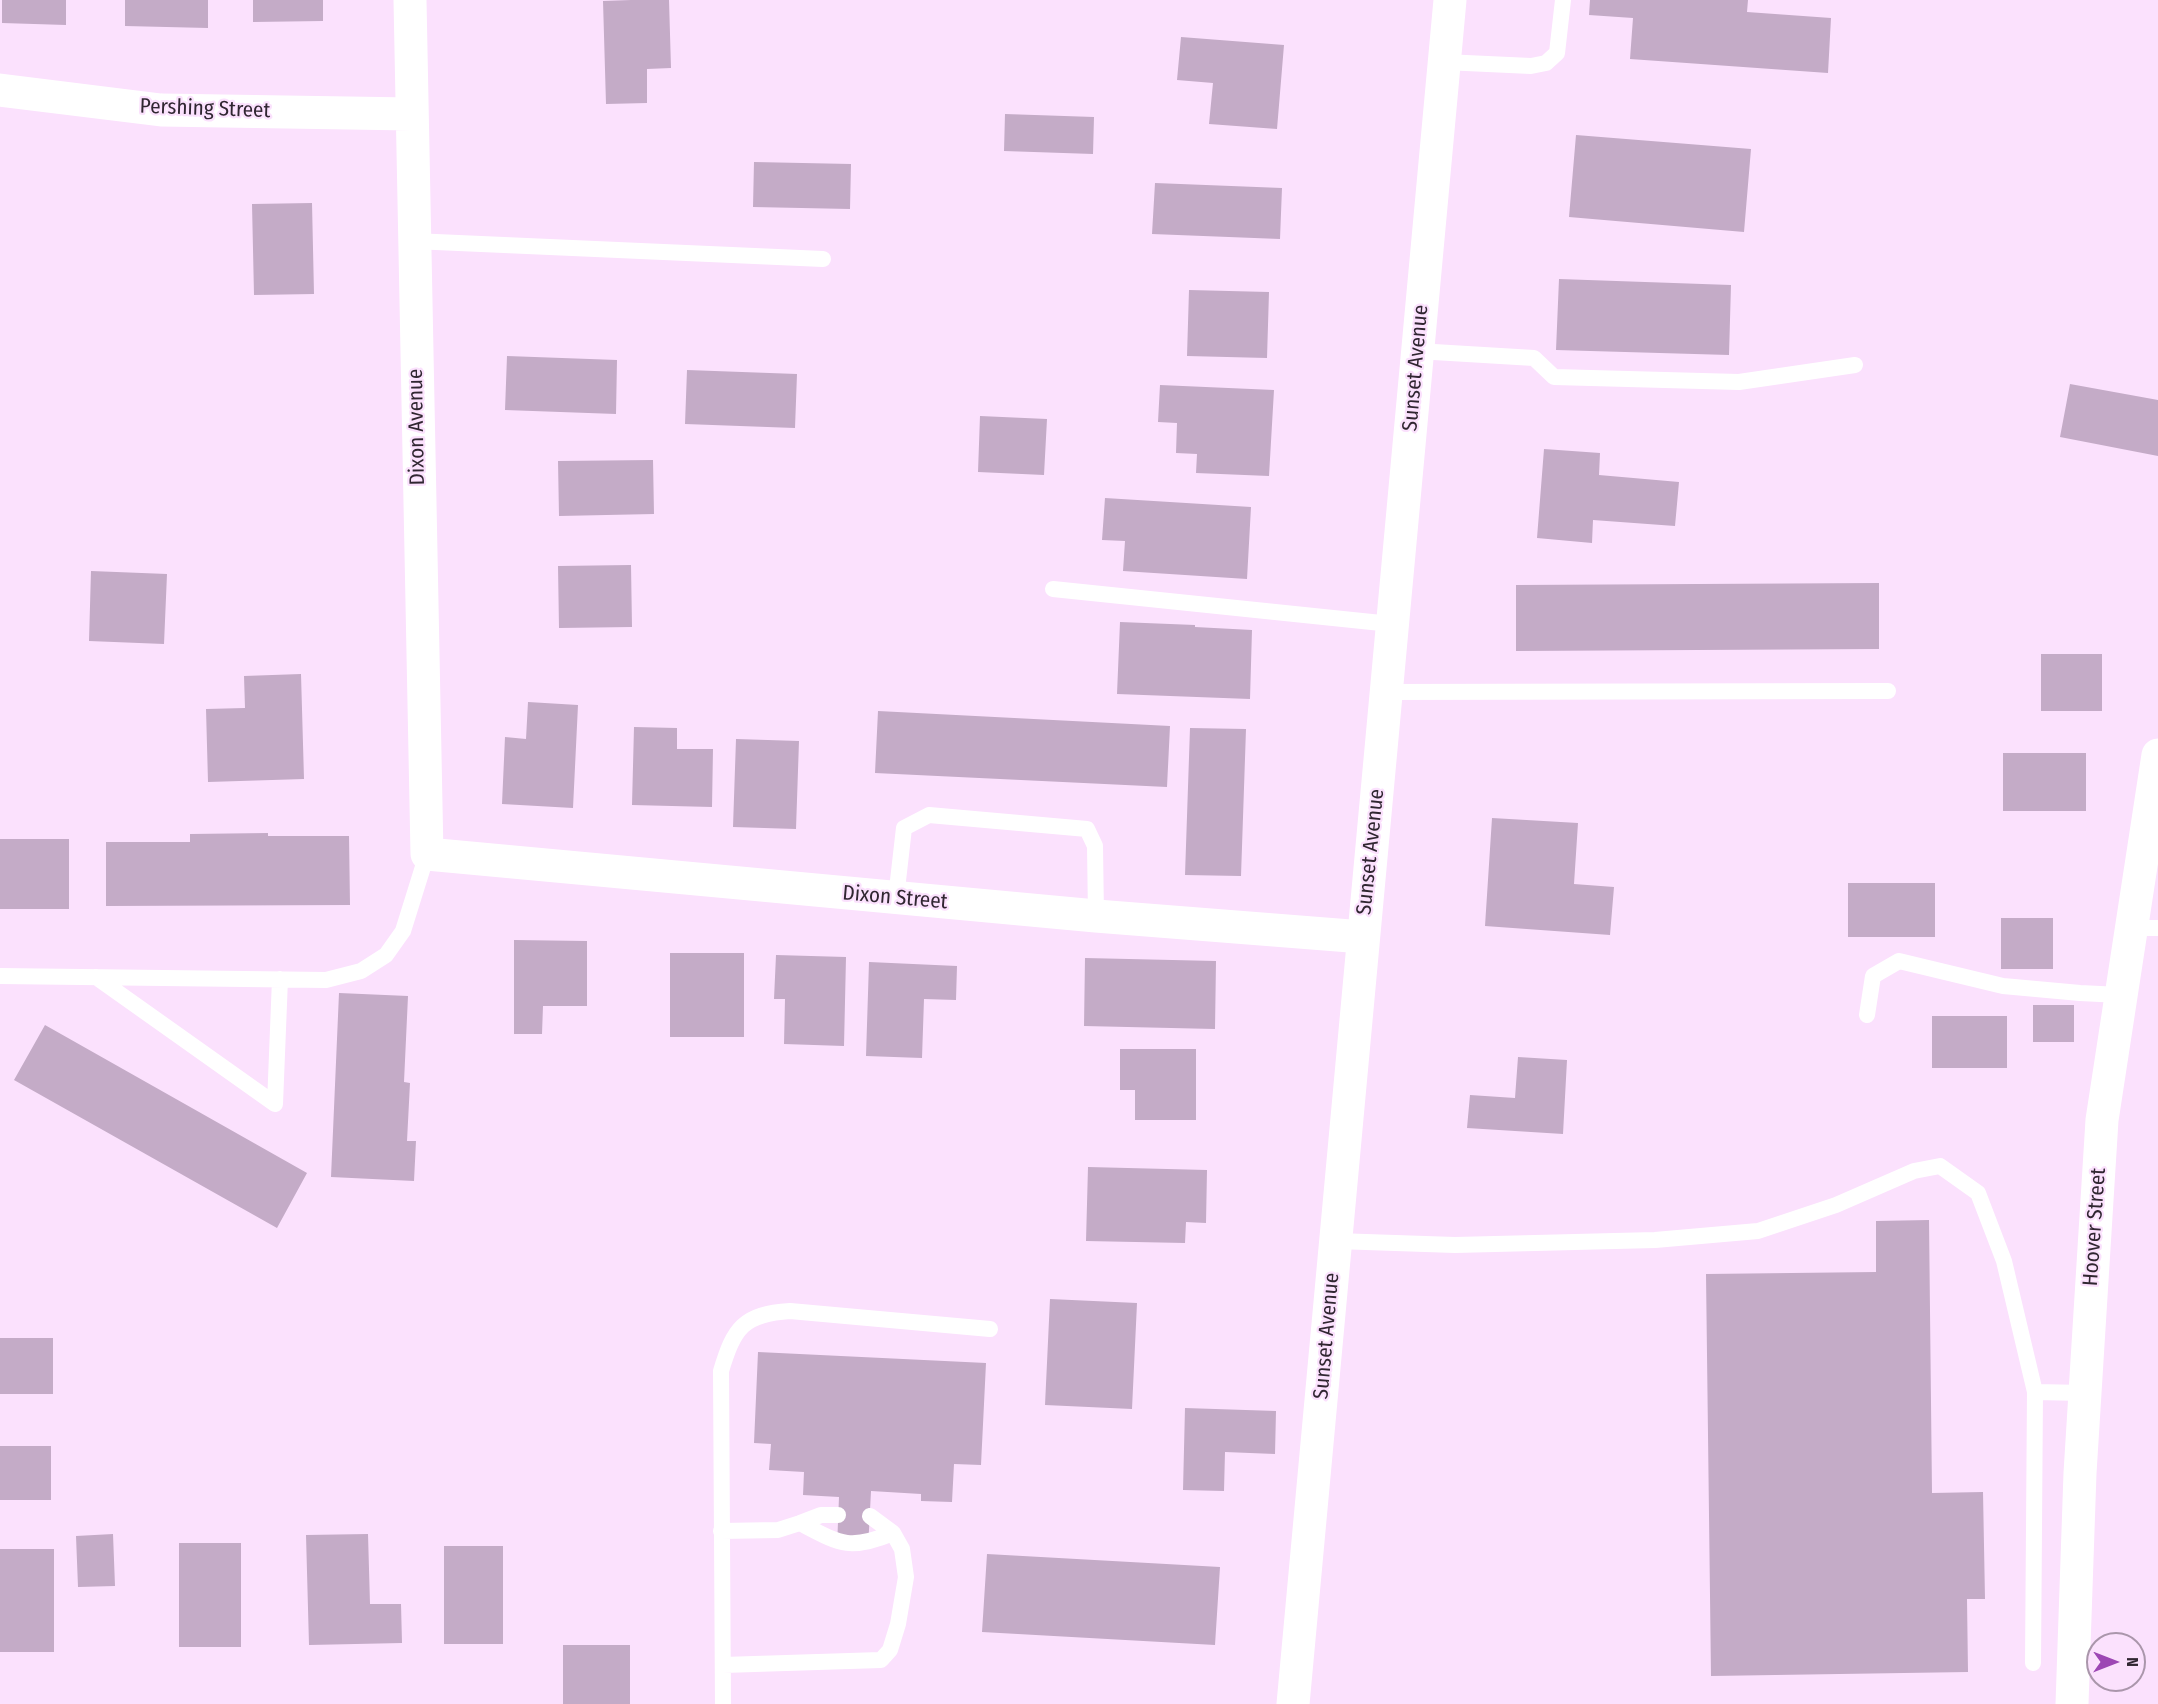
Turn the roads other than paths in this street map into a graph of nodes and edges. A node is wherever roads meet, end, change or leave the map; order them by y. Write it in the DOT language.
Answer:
graph roads {
  1 [pos="410,0"];
  2 [pos="1450,0"];
  3 [pos="1563,0"];
  4 [pos="1444,62"];
  5 [pos="0,90"];
  6 [pos="411,114"];
  7 [pos="413,241"];
  8 [pos="823,259"];
  9 [pos="1418,351"];
  10 [pos="1855,365"];
  11 [pos="1053,589"];
  12 [pos="1391,624"];
  13 [pos="1887,691"];
  14 [pos="1386,692"];
  15 [pos="2158,754"];
  16 [pos="427,854"];
  17 [pos="896,898"];
  18 [pos="1096,916"];
  19 [pos="2145,928"];
  20 [pos="1363,937"];
  21 [pos="0,976"];
  22 [pos="96,977"];
  23 [pos="280,979"];
  24 [pos="2120,995"];
  25 [pos="1867,1015"];
  26 [pos="1336,1241"];
  27 [pos="990,1329"];
  28 [pos="2035,1392"];
  29 [pos="2085,1393"];
  30 [pos="838,1515"];
  31 [pos="870,1516"];
  32 [pos="800,1523"];
  33 [pos="721,1531"];
  34 [pos="892,1533"];
  35 [pos="2033,1663"];
  36 [pos="723,1665"];
  37 [pos="723,1704"];
  38 [pos="1293,1704"];
  39 [pos="2072,1704"];
  1 -- 6 [label="street, Dixon Avenue"];
  2 -- 4 [label="street, Sunset Avenue"];
  3 -- 4 [label="lane"];
  4 -- 9 [label="street, Sunset Avenue"];
  5 -- 6 [label="street, Pershing Street"];
  6 -- 7 [label="street, Dixon Avenue"];
  7 -- 8 [label="lane"];
  7 -- 16 [label="street, Dixon Avenue"];
  9 -- 10 [label="lane"];
  9 -- 12 [label="street, Sunset Avenue"];
  11 -- 12 [label="lane"];
  12 -- 14 [label="street, Sunset Avenue"];
  13 -- 14 [label="lane"];
  14 -- 20 [label="street, Sunset Avenue"];
  15 -- 19 [label="street, Hoover Street"];
  16 -- 17 [label="street, Dixon Street"];
  16 -- 23 [label="lane"];
  17 -- 18 [label="street, Dixon Street"];
  17 -- 18 [label="lane"];
  18 -- 20 [label="street, Dixon Street"];
  19 -- 24 [label="street, Hoover Street"];
  20 -- 26 [label="street, Sunset Avenue"];
  21 -- 22 [label="lane"];
  22 -- 23 [label="lane"];
  22 -- 23 [label="lane"];
  24 -- 25 [label="lane"];
  24 -- 29 [label="street, Hoover Street"];
  26 -- 28 [label="lane"];
  26 -- 38 [label="street, Sunset Avenue"];
  27 -- 33 [label="lane"];
  28 -- 29 [label="lane"];
  28 -- 35 [label="lane"];
  29 -- 39 [label="street, Hoover Street"];
  30 -- 32 [label="lane"];
  31 -- 34 [label="lane"];
  32 -- 33 [label="lane"];
  32 -- 34 [label="lane"];
  33 -- 36 [label="lane"];
  34 -- 36 [label="lane"];
  36 -- 37 [label="lane"];
}
